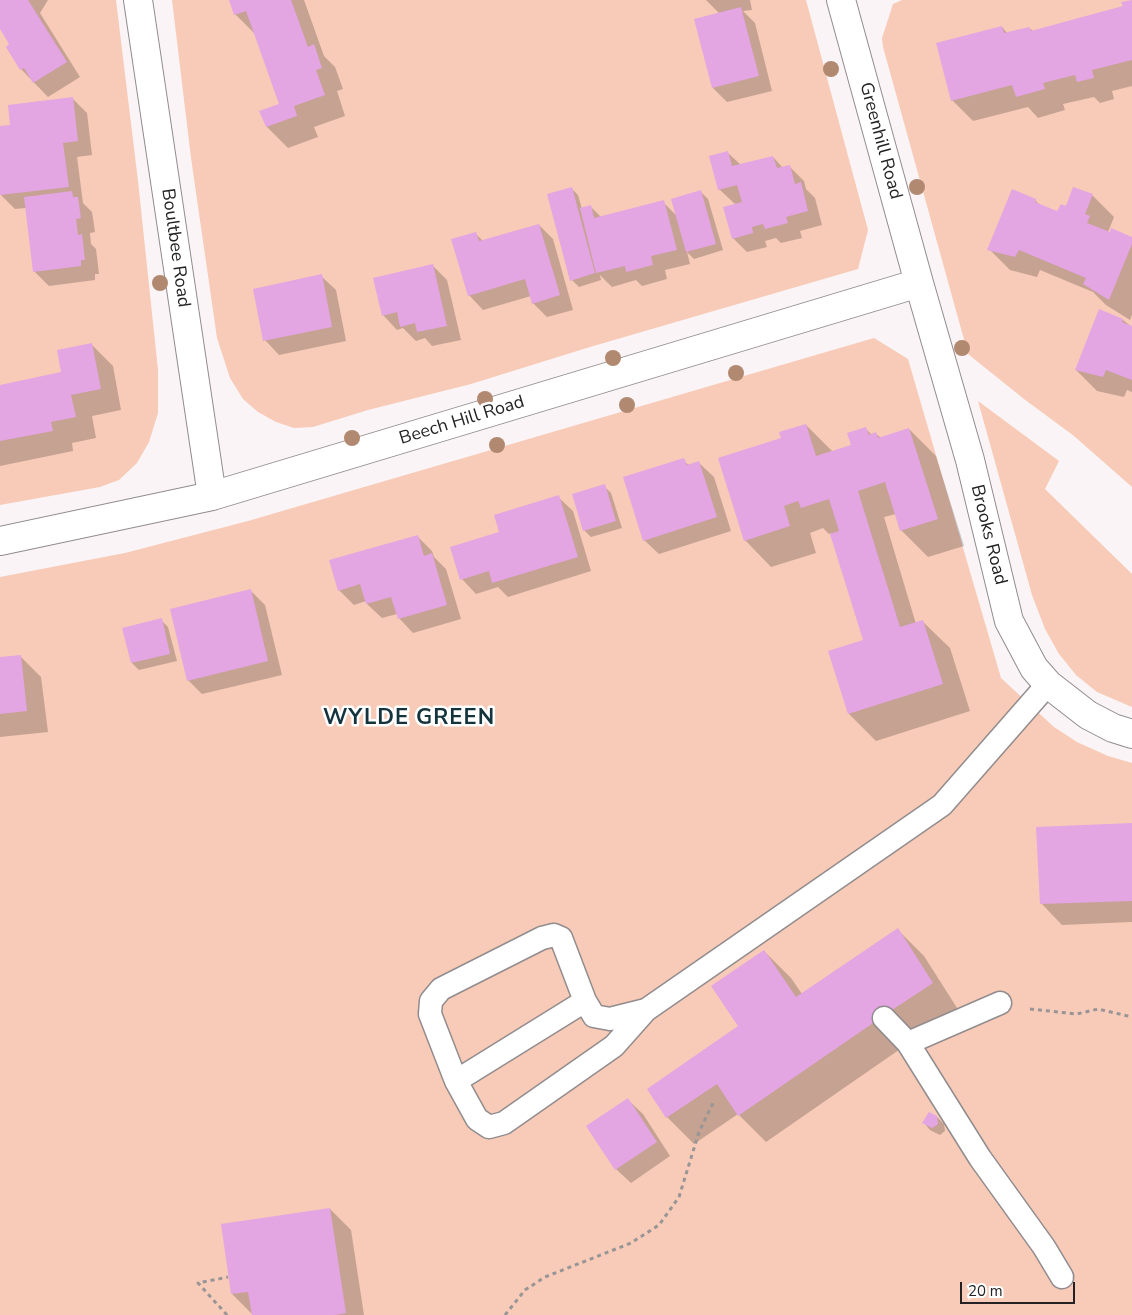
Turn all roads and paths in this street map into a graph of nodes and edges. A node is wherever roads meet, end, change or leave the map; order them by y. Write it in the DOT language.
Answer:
graph roads {
  1 [pos="138,0"];
  2 [pos="841,0"];
  3 [pos="919,283"];
  4 [pos="212,496"];
  5 [pos="0,541"];
  6 [pos="1048,684"];
  7 [pos="1132,734"];
  8 [pos="585,1001"];
  9 [pos="1000,1003"];
  10 [pos="646,1010"];
  11 [pos="1132,1017"];
  12 [pos="884,1018"];
  13 [pos="908,1043"];
  14 [pos="456,1081"];
  15 [pos="714,1101"];
  16 [pos="228,1277"];
  17 [pos="1062,1278"];
  18 [pos="227,1315"];
  19 [pos="505,1315"];
  1 -- 4 [label="street, Boultbee Road"];
  2 -- 3 [label="street, Greenhill Road"];
  3 -- 4 [label="street, Beech Hill Road"];
  3 -- 6 [label="street, Brooks Road"];
  4 -- 5 [label="street, Beech Hill Road"];
  6 -- 7 [label="street, Brooks Road"];
  6 -- 10 [label="lane"];
  8 -- 10 [label="lane"];
  8 -- 14 [label="lane"];
  8 -- 14 [label="lane"];
  9 -- 11 [label="path"];
  9 -- 13 [label="lane"];
  10 -- 14 [label="lane"];
  12 -- 13 [label="lane"];
  13 -- 17 [label="lane"];
  15 -- 19 [label="path"];
  16 -- 18 [label="path"];
}
